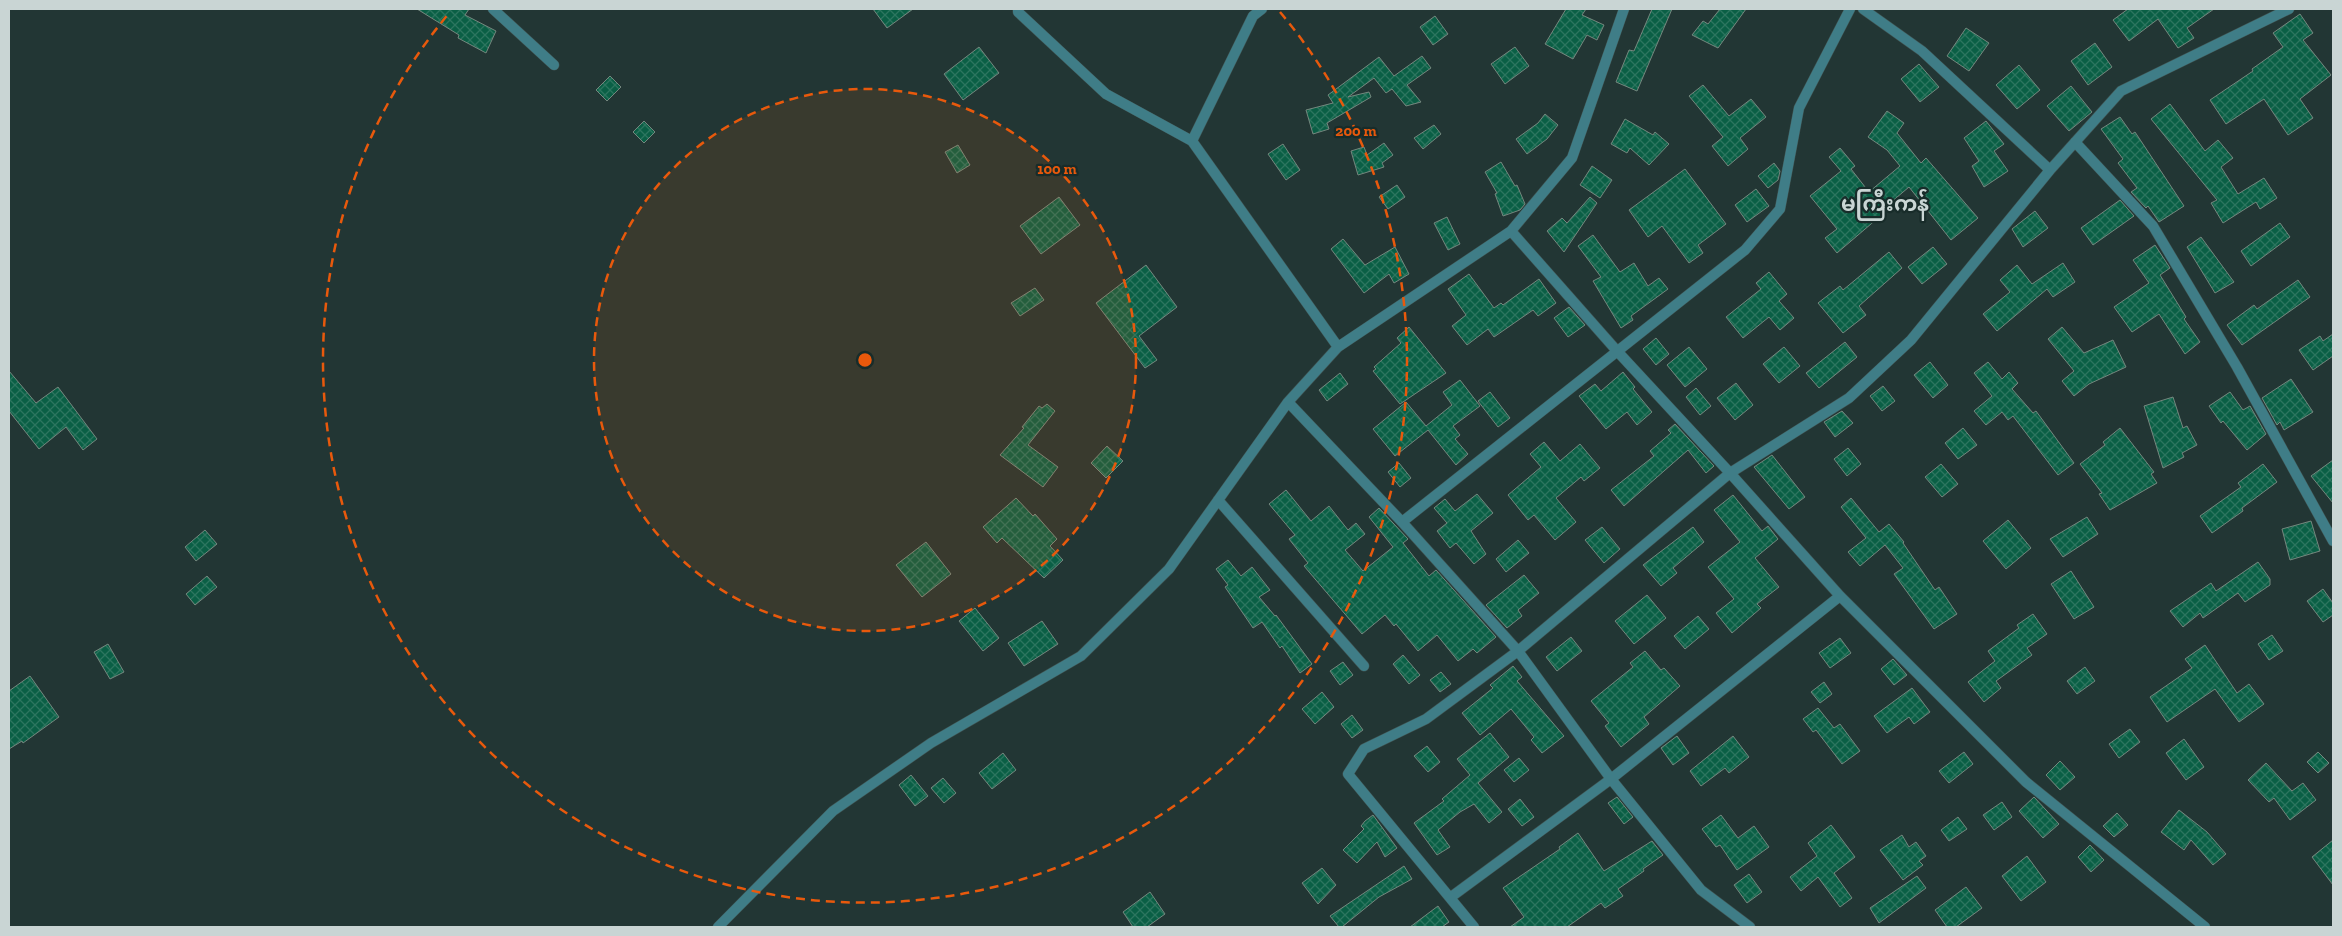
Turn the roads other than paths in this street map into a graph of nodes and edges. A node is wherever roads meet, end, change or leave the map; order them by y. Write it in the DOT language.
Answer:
graph roads {
  1 [pos="493,9"];
  2 [pos="1262,9"];
  3 [pos="1624,9"];
  4 [pos="1850,9"];
  5 [pos="1863,9"];
  6 [pos="2289,9"];
  7 [pos="1020,10"];
  8 [pos="554,65"];
  9 [pos="1192,141"];
  10 [pos="2075,142"];
  11 [pos="2050,170"];
  12 [pos="1511,230"];
  13 [pos="1338,347"];
  14 [pos="1617,351"];
  15 [pos="1288,402"];
  16 [pos="1730,473"];
  17 [pos="1218,500"];
  18 [pos="1402,522"];
  19 [pos="2333,541"];
  20 [pos="1840,596"];
  21 [pos="1518,651"];
  22 [pos="1364,666"];
  23 [pos="1611,778"];
  24 [pos="1451,897"];
  25 [pos="718,927"];
  26 [pos="1474,927"];
  27 [pos="1750,927"];
  28 [pos="2205,927"];
  1 -- 8 [label="street"];
  2 -- 9 [label="street"];
  3 -- 12 [label="street"];
  4 -- 14 [label="street"];
  5 -- 11 [label="street"];
  6 -- 10 [label="street"];
  7 -- 9 [label="street"];
  9 -- 13 [label="street"];
  10 -- 11 [label="street"];
  10 -- 19 [label="street"];
  11 -- 16 [label="street"];
  12 -- 13 [label="street"];
  12 -- 14 [label="street"];
  13 -- 15 [label="street"];
  14 -- 16 [label="street"];
  14 -- 18 [label="street"];
  15 -- 17 [label="street"];
  15 -- 18 [label="street"];
  16 -- 20 [label="street"];
  16 -- 21 [label="street"];
  17 -- 22 [label="street"];
  17 -- 25 [label="street"];
  18 -- 21 [label="street"];
  20 -- 23 [label="street"];
  20 -- 28 [label="street"];
  21 -- 23 [label="street"];
  21 -- 24 [label="street"];
  23 -- 24 [label="street"];
  23 -- 27 [label="street"];
  24 -- 26 [label="street"];
}
